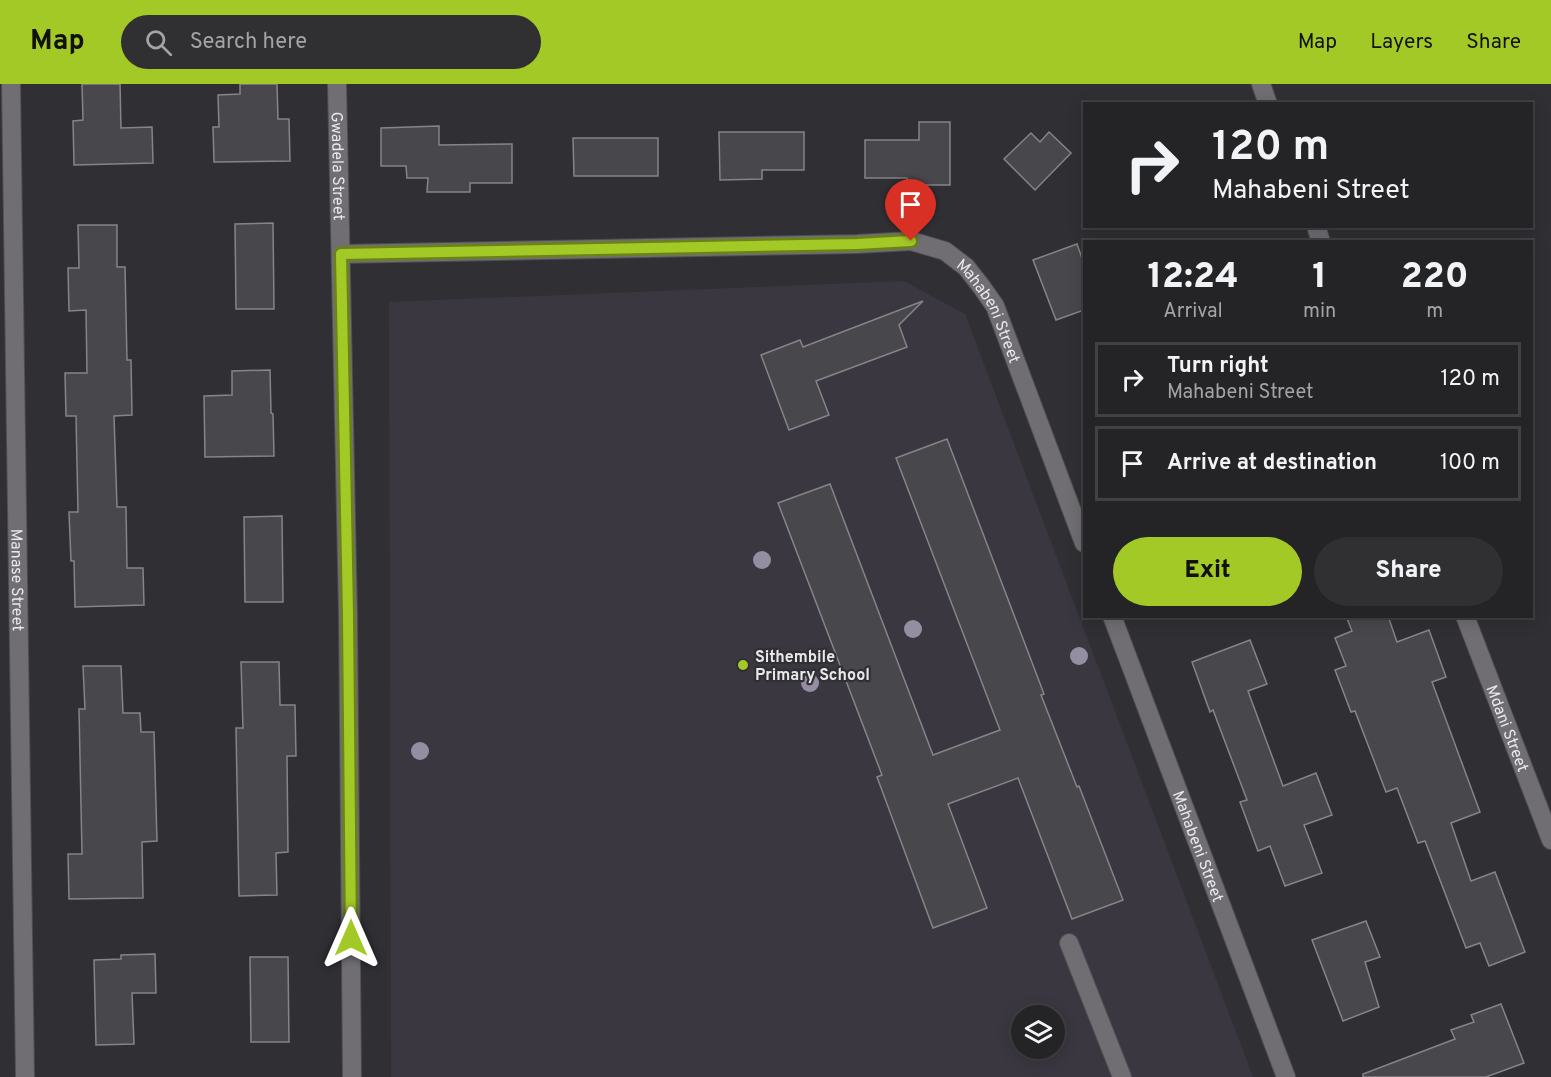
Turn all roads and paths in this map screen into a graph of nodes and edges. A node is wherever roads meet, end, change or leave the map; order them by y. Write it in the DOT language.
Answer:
graph roads {
  1 [pos="12,84"];
  2 [pos="337,84"];
  3 [pos="1261,84"];
  4 [pos="1267,102"];
  5 [pos="341,254"];
  6 [pos="1083,540"];
  7 [pos="1113,618"];
  8 [pos="1466,618"];
  9 [pos="1551,840"];
  10 [pos="1069,943"];
  11 [pos="25,1077"];
  12 [pos="352,1077"];
  13 [pos="1122,1077"];
  14 [pos="1286,1077"];
  1 -- 11 [label="street, Manase Street"];
  2 -- 5 [label="street, Gwadela Street"];
  3 -- 4 [label="street"];
  5 -- 6 [label="street, Mahabeni Street"];
  5 -- 12 [label="street, Gwadela Street"];
  7 -- 14 [label="street, Mahabeni Street"];
  8 -- 9 [label="street, Mdani Street"];
  10 -- 13 [label="street"];
}
